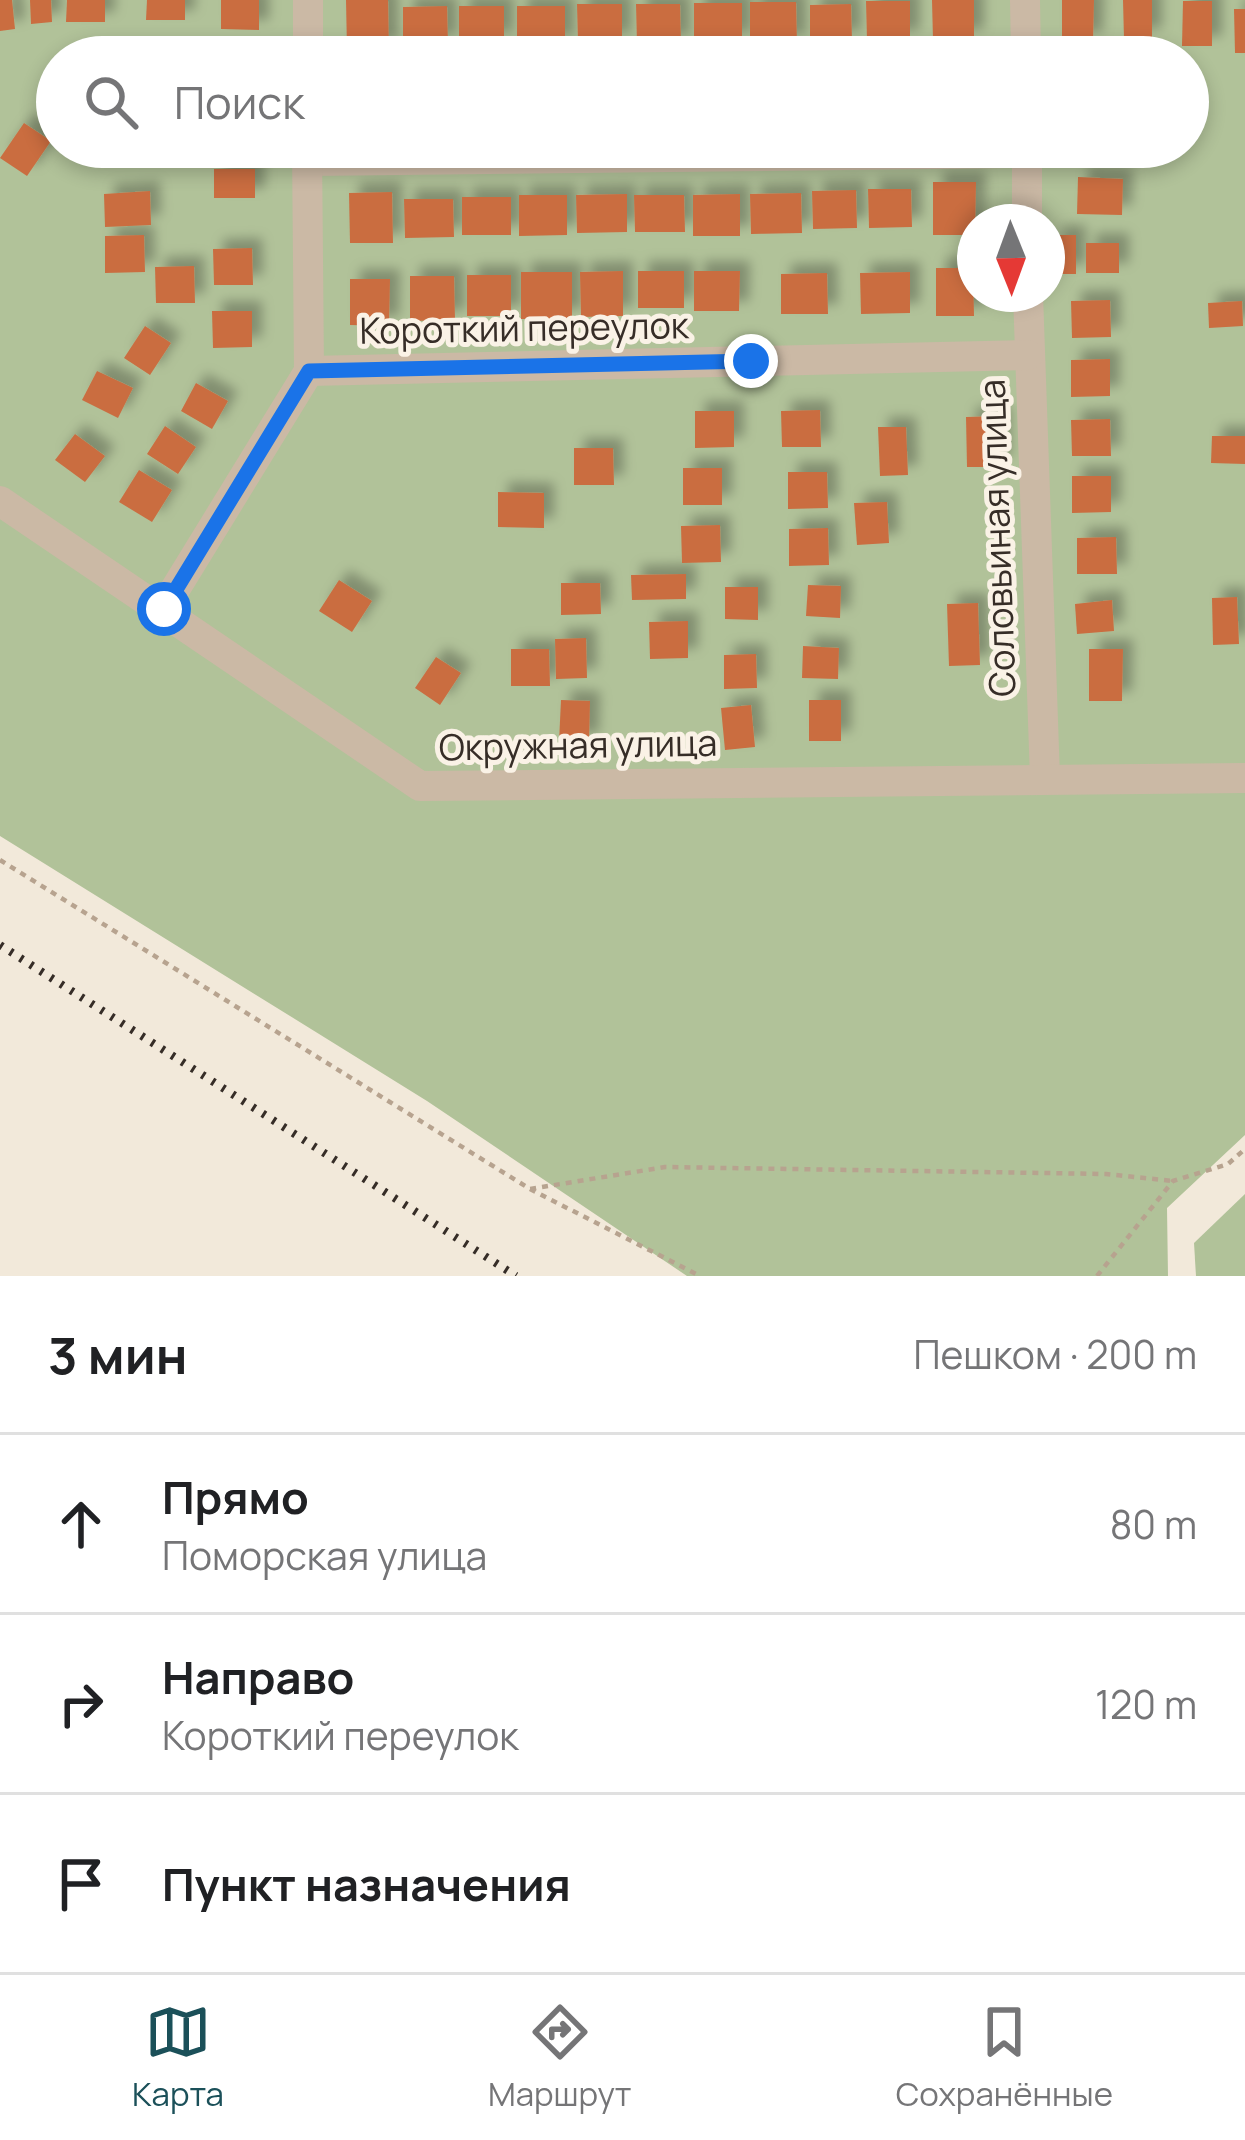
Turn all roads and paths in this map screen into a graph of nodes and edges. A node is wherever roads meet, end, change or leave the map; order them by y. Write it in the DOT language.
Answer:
graph roads {
  1 [pos="308,0"];
  2 [pos="1025,0"];
  3 [pos="308,36"];
  4 [pos="1026,36"];
  5 [pos="307,168"];
  6 [pos="1027,168"];
  7 [pos="1027,204"];
  8 [pos="1028,312"];
  9 [pos="1028,355"];
  10 [pos="309,371"];
  11 [pos="0,501"];
  12 [pos="164,609"];
  13 [pos="1045,778"];
  14 [pos="1245,778"];
  15 [pos="0,860"];
  16 [pos="1245,1149"];
  17 [pos="1173,1181"];
  18 [pos="530,1189"];
  19 [pos="700,1276"];
  20 [pos="1096,1276"];
  1 -- 3 [label="street"];
  2 -- 4 [label="street"];
  5 -- 10 [label="street"];
  6 -- 7 [label="street"];
  8 -- 9 [label="street, Соловьиная улица"];
  9 -- 10 [label="street, Короткий переулок"];
  9 -- 13 [label="street, Соловьиная улица"];
  10 -- 12 [label="street"];
  11 -- 12 [label="street, Окружная улица"];
  12 -- 13 [label="street, Окружная улица"];
  13 -- 14 [label="street, Окружная улица"];
  15 -- 18 [label="path"];
  16 -- 17 [label="path"];
  17 -- 18 [label="path"];
  17 -- 20 [label="path"];
  18 -- 19 [label="path"];
}
